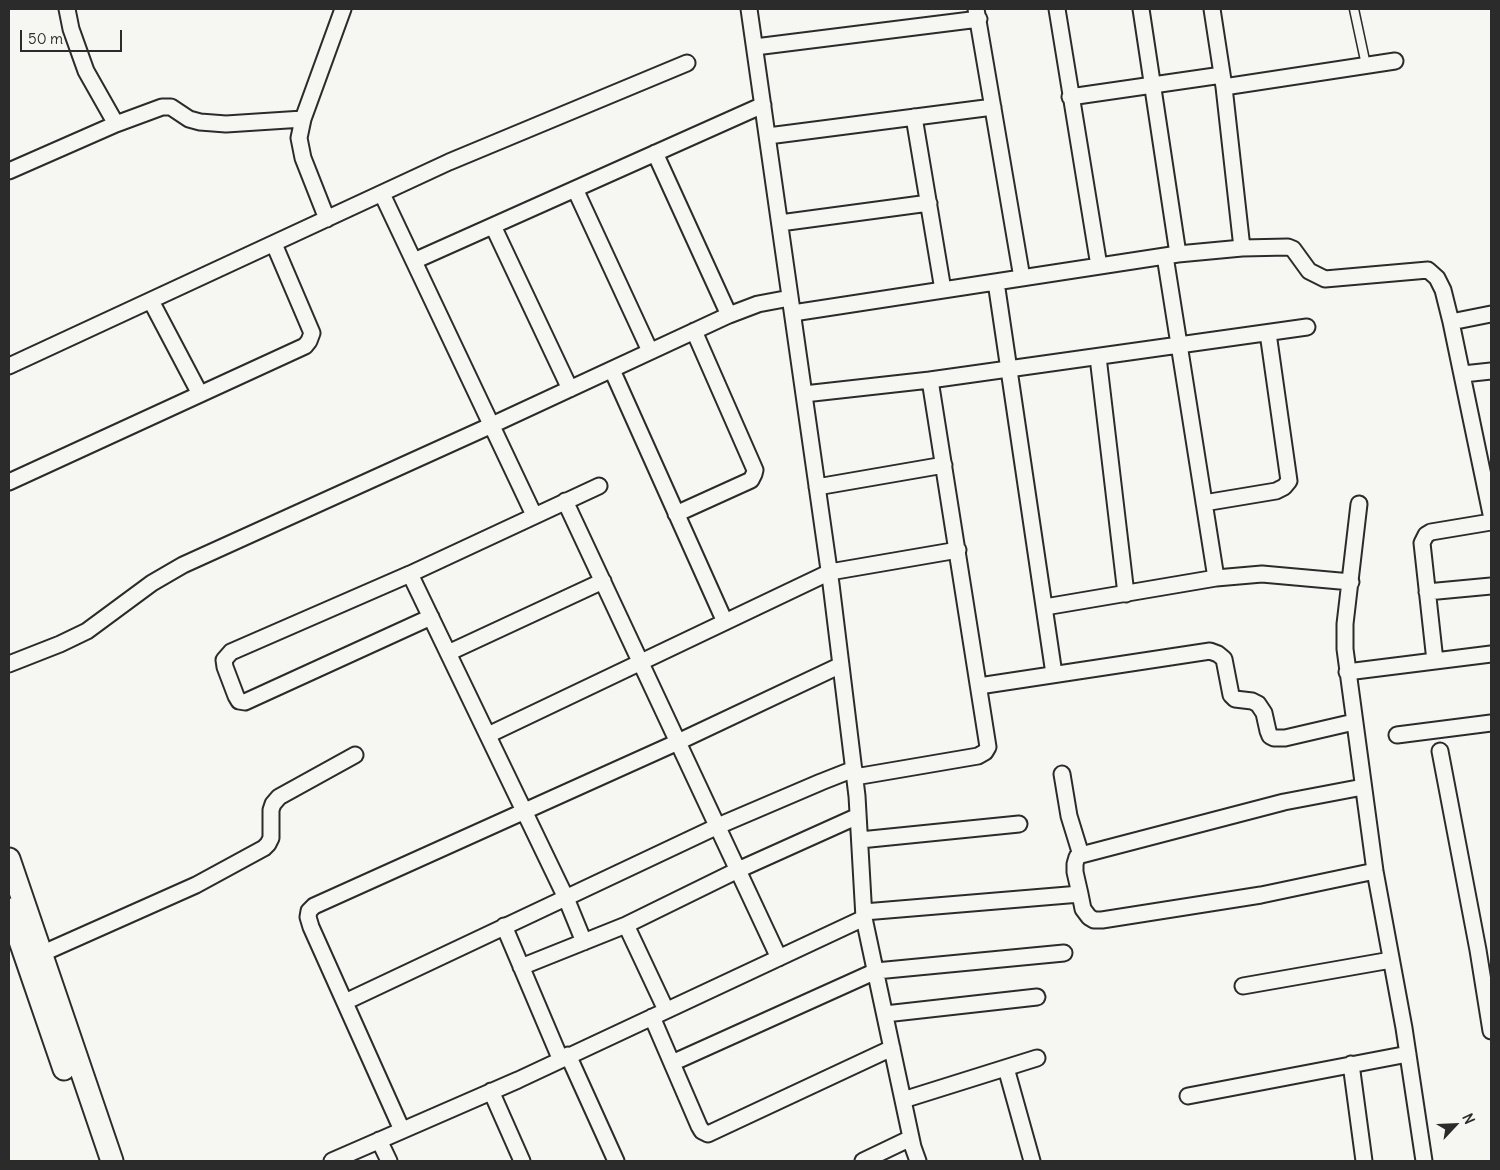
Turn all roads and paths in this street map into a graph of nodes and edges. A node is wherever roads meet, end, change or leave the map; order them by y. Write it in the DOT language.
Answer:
graph roads {
  1 [pos="67,9"];
  2 [pos="343,9"];
  3 [pos="749,9"];
  4 [pos="1057,9"];
  5 [pos="1141,9"];
  6 [pos="1212,9"];
  7 [pos="1354,9"];
  8 [pos="978,14"];
  9 [pos="755,47"];
  10 [pos="1395,60"];
  11 [pos="687,63"];
  12 [pos="1366,65"];
  13 [pos="1223,81"];
  14 [pos="1152,84"];
  15 [pos="1070,97"];
  16 [pos="763,105"];
  17 [pos="993,107"];
  18 [pos="914,117"];
  19 [pos="303,119"];
  20 [pos="116,124"];
  21 [pos="768,136"];
  22 [pos="655,153"];
  23 [pos="9,171"];
  24 [pos="575,189"];
  25 [pos="382,194"];
  26 [pos="929,202"];
  27 [pos="327,219"];
  28 [pos="780,223"];
  29 [pos="493,226"];
  30 [pos="274,244"];
  31 [pos="1242,248"];
  32 [pos="1172,255"];
  33 [pos="414,261"];
  34 [pos="1099,266"];
  35 [pos="1022,278"];
  36 [pos="996,282"];
  37 [pos="943,290"];
  38 [pos="151,301"];
  39 [pos="792,305"];
  40 [pos="1491,314"];
  41 [pos="729,315"];
  42 [pos="1451,322"];
  43 [pos="1307,327"];
  44 [pos="694,331"];
  45 [pos="1268,333"];
  46 [pos="1180,345"];
  47 [pos="650,352"];
  48 [pos="1098,357"];
  49 [pos="9,366"];
  50 [pos="1009,369"];
  51 [pos="612,370"];
  52 [pos="1491,372"];
  53 [pos="1463,374"];
  54 [pos="930,380"];
  55 [pos="570,389"];
  56 [pos="200,394"];
  57 [pos="804,394"];
  58 [pos="492,425"];
  59 [pos="944,465"];
  60 [pos="9,482"];
  61 [pos="598,486"];
  62 [pos="818,487"];
  63 [pos="566,501"];
  64 [pos="1204,503"];
  65 [pos="1360,504"];
  66 [pos="676,514"];
  67 [pos="1491,514"];
  68 [pos="534,515"];
  69 [pos="1491,522"];
  70 [pos="958,550"];
  71 [pos="830,572"];
  72 [pos="410,574"];
  73 [pos="1216,578"];
  74 [pos="603,581"];
  75 [pos="1350,582"];
  76 [pos="1491,586"];
  77 [pos="1427,592"];
  78 [pos="1126,594"];
  79 [pos="1045,607"];
  80 [pos="431,617"];
  81 [pos="725,622"];
  82 [pos="448,653"];
  83 [pos="1491,654"];
  84 [pos="1435,661"];
  85 [pos="641,662"];
  86 [pos="9,664"];
  87 [pos="841,665"];
  88 [pos="1347,672"];
  89 [pos="1054,674"];
  90 [pos="979,686"];
  91 [pos="1354,722"];
  92 [pos="1491,723"];
  93 [pos="488,735"];
  94 [pos="1397,735"];
  95 [pos="678,742"];
  96 [pos="1440,750"];
  97 [pos="355,755"];
  98 [pos="855,773"];
  99 [pos="1062,774"];
  100 [pos="1363,787"];
  101 [pos="524,811"];
  102 [pos="858,816"];
  103 [pos="1019,824"];
  104 [pos="718,826"];
  105 [pos="860,840"];
  106 [pos="1081,855"];
  107 [pos="9,859"];
  108 [pos="738,870"];
  109 [pos="1374,871"];
  110 [pos="1080,894"];
  111 [pos="566,898"];
  112 [pos="9,909"];
  113 [pos="864,915"];
  114 [pos="626,925"];
  115 [pos="504,926"];
  116 [pos="584,942"];
  117 [pos="1485,949"];
  118 [pos="1064,953"];
  119 [pos="41,954"];
  120 [pos="779,958"];
  121 [pos="1391,960"];
  122 [pos="521,967"];
  123 [pos="876,971"];
  124 [pos="1243,986"];
  125 [pos="1037,997"];
  126 [pos="345,1002"];
  127 [pos="666,1010"];
  128 [pos="885,1014"];
  129 [pos="652,1017"];
  130 [pos="1491,1031"];
  131 [pos="892,1048"];
  132 [pos="1408,1054"];
  133 [pos="564,1057"];
  134 [pos="1037,1058"];
  135 [pos="672,1063"];
  136 [pos="1351,1064"];
  137 [pos="1006,1068"];
  138 [pos="491,1091"];
  139 [pos="1188,1096"];
  140 [pos="903,1100"];
  141 [pos="402,1130"];
  142 [pos="911,1138"];
  143 [pos="379,1140"];
  144 [pos="96,1161"];
  145 [pos="112,1161"];
  146 [pos="332,1161"];
  147 [pos="389,1161"];
  148 [pos="522,1161"];
  149 [pos="616,1161"];
  150 [pos="863,1161"];
  151 [pos="918,1161"];
  152 [pos="1032,1161"];
  153 [pos="1364,1161"];
  154 [pos="1424,1161"];
  1 -- 20 [label="street"];
  2 -- 19 [label="street"];
  3 -- 9 [label="street"];
  4 -- 15 [label="street"];
  5 -- 14 [label="street"];
  6 -- 13 [label="street"];
  7 -- 12 [label="lane"];
  8 -- 9 [label="street"];
  8 -- 17 [label="street"];
  9 -- 16 [label="street"];
  10 -- 12 [label="street"];
  11 -- 25 [label="street"];
  12 -- 13 [label="street"];
  13 -- 14 [label="street"];
  13 -- 31 [label="street"];
  14 -- 15 [label="street"];
  14 -- 32 [label="street"];
  15 -- 34 [label="street"];
  16 -- 21 [label="street"];
  16 -- 22 [label="street"];
  17 -- 18 [label="street"];
  17 -- 35 [label="street"];
  18 -- 21 [label="street"];
  18 -- 26 [label="street"];
  19 -- 20 [label="street"];
  19 -- 27 [label="street"];
  20 -- 23 [label="street"];
  21 -- 28 [label="street"];
  22 -- 24 [label="street"];
  22 -- 41 [label="street"];
  24 -- 29 [label="street"];
  24 -- 47 [label="street"];
  25 -- 27 [label="street"];
  25 -- 33 [label="street"];
  26 -- 28 [label="street"];
  26 -- 37 [label="street"];
  27 -- 30 [label="street"];
  28 -- 39 [label="street"];
  29 -- 33 [label="street"];
  29 -- 55 [label="street"];
  30 -- 38 [label="street"];
  30 -- 56 [label="street"];
  31 -- 32 [label="street"];
  31 -- 42 [label="street"];
  32 -- 34 [label="street"];
  32 -- 46 [label="street"];
  33 -- 58 [label="street"];
  34 -- 35 [label="street"];
  35 -- 36 [label="street"];
  36 -- 37 [label="street"];
  36 -- 50 [label="street"];
  37 -- 39 [label="street"];
  38 -- 49 [label="street"];
  38 -- 56 [label="street"];
  39 -- 41 [label="street"];
  39 -- 57 [label="street"];
  40 -- 42 [label="street"];
  41 -- 44 [label="street"];
  42 -- 53 [label="street"];
  43 -- 45 [label="street"];
  44 -- 47 [label="street"];
  44 -- 66 [label="street"];
  45 -- 46 [label="street"];
  45 -- 64 [label="street"];
  46 -- 48 [label="street"];
  46 -- 64 [label="street"];
  47 -- 51 [label="street"];
  48 -- 50 [label="street"];
  48 -- 78 [label="street"];
  50 -- 54 [label="street"];
  50 -- 79 [label="street"];
  51 -- 55 [label="street"];
  51 -- 66 [label="street"];
  52 -- 53 [label="street"];
  53 -- 67 [label="street"];
  54 -- 57 [label="street"];
  54 -- 59 [label="street"];
  55 -- 58 [label="street"];
  56 -- 60 [label="street"];
  57 -- 62 [label="street"];
  58 -- 68 [label="street"];
  58 -- 86 [label="street"];
  59 -- 62 [label="street"];
  59 -- 70 [label="street"];
  61 -- 63 [label="street"];
  62 -- 71 [label="street"];
  63 -- 68 [label="street"];
  63 -- 74 [label="street"];
  64 -- 73 [label="street"];
  65 -- 75 [label="street"];
  66 -- 81 [label="street"];
  68 -- 72 [label="street"];
  69 -- 77 [label="street"];
  70 -- 71 [label="street"];
  70 -- 90 [label="street"];
  71 -- 81 [label="street"];
  71 -- 87 [label="street"];
  72 -- 80 [label="street"];
  72 -- 80 [label="street"];
  73 -- 75 [label="street"];
  73 -- 78 [label="street"];
  74 -- 82 [label="street"];
  74 -- 85 [label="street"];
  75 -- 88 [label="street"];
  76 -- 77 [label="street"];
  77 -- 84 [label="street"];
  78 -- 79 [label="street"];
  79 -- 89 [label="street"];
  80 -- 82 [label="street"];
  81 -- 85 [label="street"];
  82 -- 93 [label="street"];
  83 -- 84 [label="street"];
  84 -- 88 [label="street"];
  85 -- 93 [label="street"];
  85 -- 95 [label="street"];
  87 -- 95 [label="street"];
  87 -- 98 [label="street"];
  88 -- 91 [label="street"];
  89 -- 90 [label="street"];
  89 -- 91 [label="street"];
  90 -- 98 [label="street"];
  91 -- 100 [label="street"];
  92 -- 94 [label="street"];
  93 -- 101 [label="street"];
  95 -- 101 [label="street"];
  95 -- 104 [label="street"];
  96 -- 117 [label="street"];
  97 -- 119 [label="street"];
  98 -- 102 [label="street"];
  98 -- 104 [label="street"];
  99 -- 106 [label="street"];
  100 -- 106 [label="street"];
  100 -- 109 [label="street"];
  101 -- 111 [label="street"];
  101 -- 126 [label="street"];
  102 -- 105 [label="street"];
  102 -- 108 [label="street"];
  103 -- 105 [label="street"];
  104 -- 108 [label="street"];
  104 -- 111 [label="street"];
  105 -- 113 [label="street"];
  106 -- 110 [label="street"];
  107 -- 119 [label="main road"];
  108 -- 114 [label="street"];
  108 -- 120 [label="street"];
  109 -- 110 [label="street"];
  109 -- 121 [label="street"];
  110 -- 113 [label="street"];
  111 -- 115 [label="street"];
  111 -- 116 [label="street"];
  112 -- 144 [label="main road"];
  113 -- 120 [label="street"];
  113 -- 123 [label="street"];
  114 -- 116 [label="street"];
  114 -- 127 [label="street"];
  115 -- 122 [label="street"];
  115 -- 126 [label="street"];
  116 -- 122 [label="street"];
  117 -- 130 [label="street"];
  118 -- 123 [label="street"];
  119 -- 145 [label="main road"];
  120 -- 127 [label="street"];
  121 -- 124 [label="street"];
  121 -- 132 [label="street"];
  122 -- 133 [label="street"];
  123 -- 128 [label="street"];
  123 -- 135 [label="street"];
  125 -- 128 [label="street"];
  126 -- 141 [label="street"];
  127 -- 129 [label="street"];
  128 -- 131 [label="street"];
  129 -- 133 [label="street"];
  129 -- 135 [label="street"];
  131 -- 135 [label="street"];
  131 -- 140 [label="street"];
  132 -- 136 [label="street"];
  132 -- 154 [label="street"];
  133 -- 138 [label="street"];
  133 -- 149 [label="street"];
  134 -- 137 [label="street"];
  136 -- 139 [label="street"];
  136 -- 153 [label="street"];
  137 -- 140 [label="street"];
  137 -- 152 [label="street"];
  138 -- 141 [label="street"];
  138 -- 148 [label="street"];
  140 -- 142 [label="street"];
  141 -- 143 [label="street"];
  142 -- 150 [label="street"];
  142 -- 151 [label="street"];
  143 -- 146 [label="street"];
  143 -- 147 [label="street"];
}
